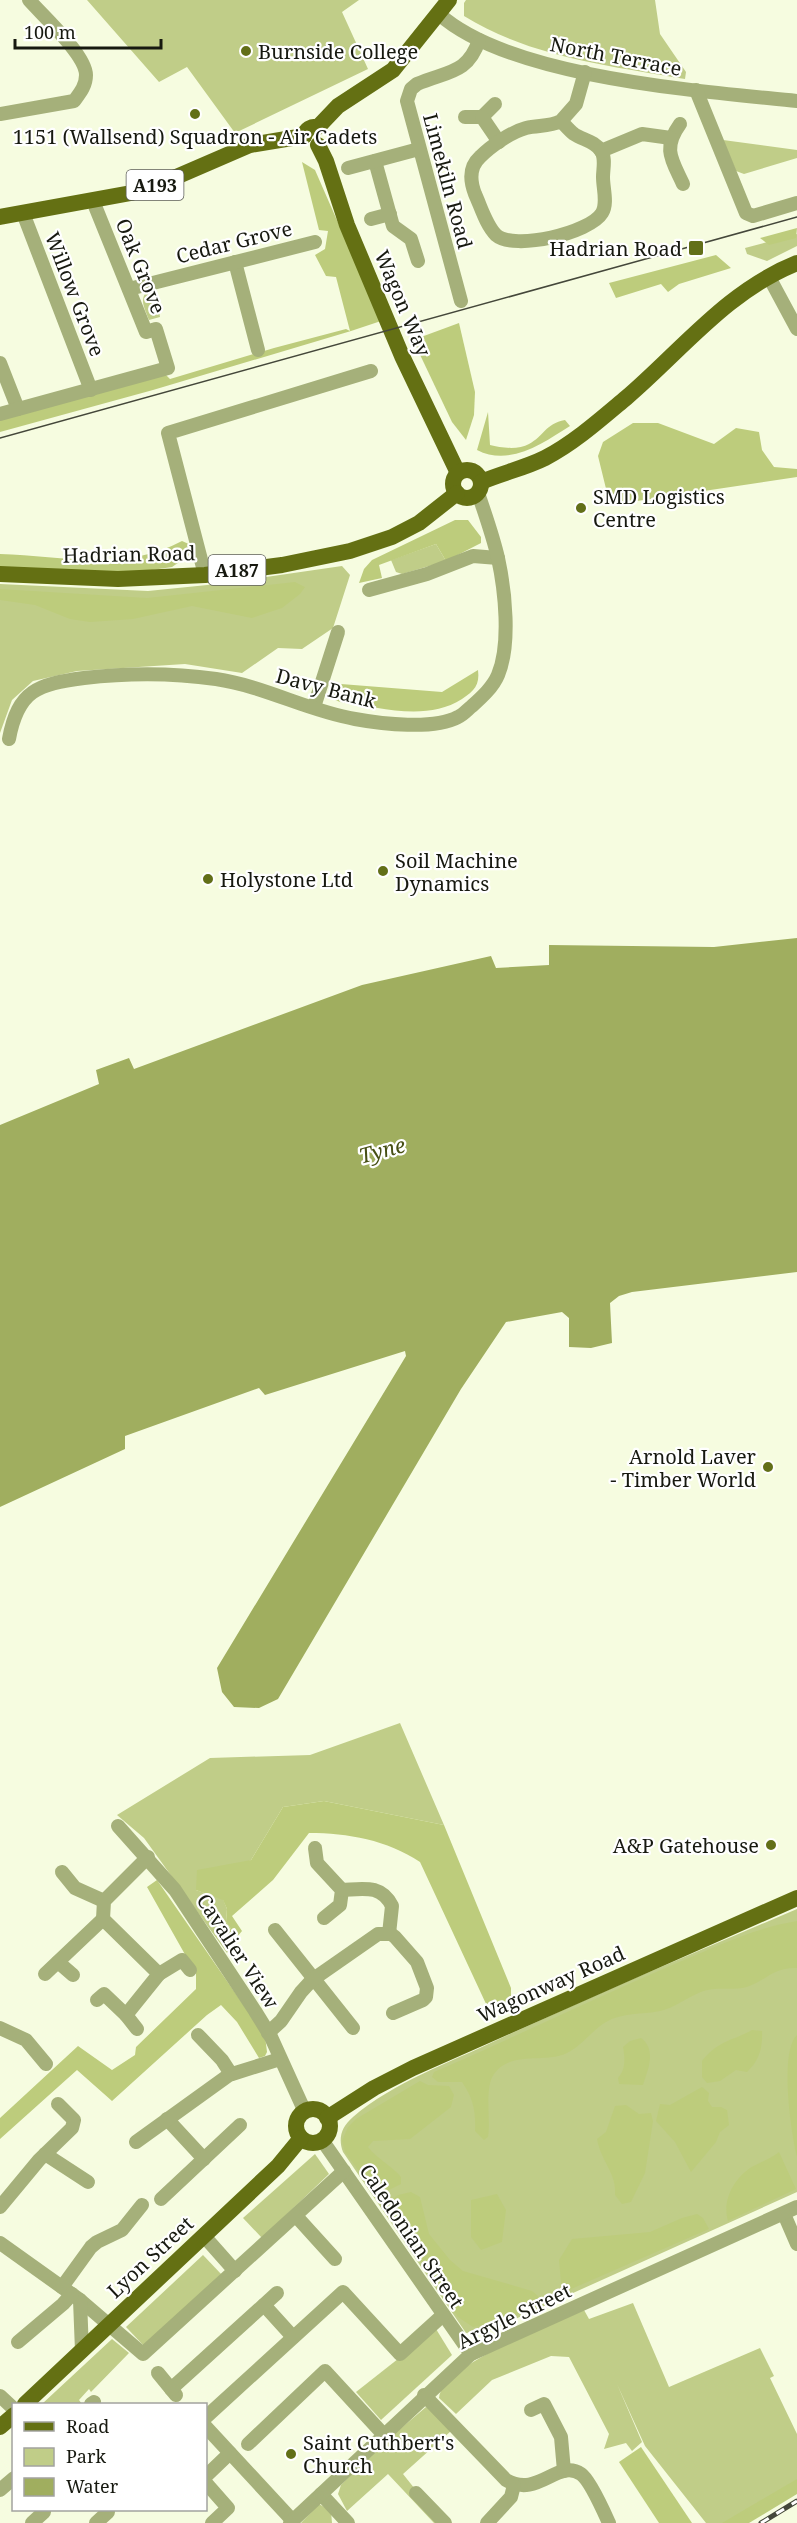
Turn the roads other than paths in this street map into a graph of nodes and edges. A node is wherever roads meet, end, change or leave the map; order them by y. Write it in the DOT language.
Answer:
graph roads {
  1 [pos="29,0"];
  2 [pos="449,0"];
  3 [pos="439,14"];
  4 [pos="479,40"];
  5 [pos="585,72"];
  6 [pos="696,90"];
  7 [pos="797,101"];
  8 [pos="495,104"];
  9 [pos="0,114"];
  10 [pos="465,117"];
  11 [pos="482,117"];
  12 [pos="561,121"];
  13 [pos="680,124"];
  14 [pos="314,136"];
  15 [pos="671,138"];
  16 [pos="499,142"];
  17 [pos="419,148"];
  18 [pos="601,151"];
  19 [pos="375,161"];
  20 [pos="348,168"];
  21 [pos="683,184"];
  22 [pos="93,201"];
  23 [pos="797,203"];
  24 [pos="23,213"];
  25 [pos="390,214"];
  26 [pos="0,217"];
  27 [pos="371,219"];
  28 [pos="315,242"];
  29 [pos="418,261"];
  30 [pos="235,262"];
  31 [pos="797,263"];
  32 [pos="769,277"];
  33 [pos="129,289"];
  34 [pos="461,301"];
  35 [pos="797,328"];
  36 [pos="258,350"];
  37 [pos="0,363"];
  38 [pos="371,371"];
  39 [pos="91,390"];
  40 [pos="18,409"];
  41 [pos="0,414"];
  42 [pos="458,474"];
  43 [pos="480,488"];
  44 [pos="457,493"];
  45 [pos="498,558"];
  46 [pos="0,574"];
  47 [pos="205,574"];
  48 [pos="369,590"];
  49 [pos="339,632"];
  50 [pos="314,707"];
  51 [pos="9,739"];
  52 [pos="118,1826"];
  53 [pos="315,1848"];
  54 [pos="148,1857"];
  55 [pos="63,1872"];
  56 [pos="342,1890"];
  57 [pos="797,1898"];
  58 [pos="104,1901"];
  59 [pos="324,1918"];
  60 [pos="103,1919"];
  61 [pos="275,1930"];
  62 [pos="389,1934"];
  63 [pos="58,1962"];
  64 [pos="190,1970"];
  65 [pos="45,1974"];
  66 [pos="159,1974"];
  67 [pos="73,1975"];
  68 [pos="313,1980"];
  69 [pos="97,2000"];
  70 [pos="393,2013"];
  71 [pos="126,2015"];
  72 [pos="0,2028"];
  73 [pos="353,2028"];
  74 [pos="137,2029"];
  75 [pos="268,2033"];
  76 [pos="198,2035"];
  77 [pos="280,2059"];
  78 [pos="46,2064"];
  79 [pos="231,2074"];
  80 [pos="58,2104"];
  81 [pos="305,2112"];
  82 [pos="327,2118"];
  83 [pos="167,2119"];
  84 [pos="240,2125"];
  85 [pos="301,2138"];
  86 [pos="322,2140"];
  87 [pos="136,2142"];
  88 [pos="45,2154"];
  89 [pos="204,2159"];
  90 [pos="344,2171"];
  91 [pos="88,2182"];
  92 [pos="161,2199"];
  93 [pos="142,2205"];
  94 [pos="0,2207"];
  95 [pos="797,2208"];
  96 [pos="783,2214"];
  97 [pos="296,2216"];
  98 [pos="204,2236"];
  99 [pos="0,2243"];
  100 [pos="797,2244"];
  101 [pos="335,2259"];
  102 [pos="235,2271"];
  103 [pos="277,2293"];
  104 [pos="69,2296"];
  105 [pos="264,2305"];
  106 [pos="442,2315"];
  107 [pos="110,2325"];
  108 [pos="293,2337"];
  109 [pos="18,2342"];
  110 [pos="82,2351"];
  111 [pos="471,2354"];
  112 [pos="158,2373"];
  113 [pos="424,2395"];
  114 [pos="0,2396"];
  115 [pos="26,2403"];
  116 [pos="12,2407"];
  117 [pos="531,2410"];
  118 [pos="207,2415"];
  119 [pos="12,2417"];
  120 [pos="0,2427"];
  121 [pos="207,2428"];
  122 [pos="383,2434"];
  123 [pos="248,2444"];
  124 [pos="230,2453"];
  125 [pos="564,2470"];
  126 [pos="207,2475"];
  127 [pos="12,2480"];
  128 [pos="207,2483"];
  129 [pos="514,2485"];
  130 [pos="0,2490"];
  131 [pos="416,2493"];
  132 [pos="321,2494"];
  133 [pos="44,2512"];
  134 [pos="108,2512"];
  135 [pos="291,2522"];
  136 [pos="32,2523"];
  137 [pos="96,2523"];
  138 [pos="212,2523"];
  139 [pos="348,2523"];
  140 [pos="445,2523"];
  141 [pos="487,2523"];
  142 [pos="609,2523"];
  1 -- 9 [label="street"];
  2 -- 3 [label="main road"];
  3 -- 4 [label="street, North Terrace"];
  3 -- 14 [label="main road"];
  4 -- 5 [label="street, North Terrace"];
  4 -- 17 [label="street, Limekiln Road"];
  5 -- 6 [label="street, North Terrace"];
  5 -- 12 [label="street"];
  6 -- 7 [label="street, North Terrace"];
  6 -- 23 [label="street"];
  8 -- 11 [label="street"];
  10 -- 11 [label="street"];
  11 -- 16 [label="street"];
  12 -- 16 [label="street"];
  12 -- 18 [label="street"];
  13 -- 15 [label="street"];
  14 -- 22 [label="main road, A193"];
  14 -- 42 [label="main road, Wagon Way"];
  15 -- 18 [label="street"];
  15 -- 21 [label="street"];
  16 -- 18 [label="street"];
  17 -- 19 [label="street"];
  17 -- 34 [label="street, Limekiln Road"];
  19 -- 20 [label="street"];
  19 -- 25 [label="street"];
  22 -- 24 [label="main road, A193"];
  22 -- 33 [label="street, Oak Grove"];
  24 -- 26 [label="main road, A193"];
  24 -- 39 [label="street, Willow Grove"];
  25 -- 27 [label="street"];
  25 -- 29 [label="street"];
  28 -- 30 [label="street, Cedar Grove"];
  30 -- 33 [label="street, Cedar Grove"];
  30 -- 36 [label="street"];
  31 -- 32 [label="main road"];
  32 -- 35 [label="street"];
  32 -- 43 [label="main road"];
  33 -- 39 [label="street, Oak Grove"];
  37 -- 40 [label="street"];
  38 -- 47 [label="street"];
  39 -- 40 [label="street"];
  40 -- 41 [label="street"];
  42 -- 43 [label="main road"];
  42 -- 44 [label="main road"];
  43 -- 44 [label="main road"];
  43 -- 45 [label="street, Davy Bank"];
  44 -- 47 [label="main road, Hadrian Road / A187"];
  45 -- 48 [label="street"];
  45 -- 50 [label="street, Davy Bank"];
  46 -- 47 [label="main road, Hadrian Road / A187"];
  49 -- 50 [label="street"];
  50 -- 51 [label="street, Davy Bank"];
  52 -- 54 [label="street, Cavalier View"];
  53 -- 56 [label="street"];
  54 -- 58 [label="street"];
  54 -- 75 [label="street, Cavalier View"];
  55 -- 58 [label="street"];
  56 -- 59 [label="street"];
  56 -- 62 [label="street"];
  57 -- 82 [label="main road, Wagonway Road"];
  58 -- 60 [label="street"];
  60 -- 63 [label="street"];
  60 -- 66 [label="street"];
  61 -- 68 [label="street"];
  62 -- 68 [label="street"];
  62 -- 70 [label="street"];
  63 -- 65 [label="street"];
  63 -- 67 [label="street"];
  64 -- 66 [label="street"];
  66 -- 71 [label="street"];
  68 -- 73 [label="street"];
  68 -- 75 [label="street"];
  69 -- 71 [label="street"];
  71 -- 74 [label="street"];
  72 -- 78 [label="street"];
  75 -- 77 [label="street, Cavalier View"];
  76 -- 79 [label="street"];
  77 -- 79 [label="street"];
  77 -- 81 [label="street, Cavalier View"];
  79 -- 83 [label="street"];
  80 -- 88 [label="street"];
  81 -- 82 [label="main road"];
  81 -- 85 [label="main road"];
  82 -- 86 [label="main road"];
  83 -- 87 [label="street"];
  83 -- 89 [label="street"];
  84 -- 89 [label="street"];
  85 -- 86 [label="main road"];
  85 -- 98 [label="main road, Lyon Street"];
  86 -- 90 [label="street, Caledonian Street"];
  88 -- 91 [label="street"];
  88 -- 94 [label="street"];
  89 -- 92 [label="street"];
  90 -- 97 [label="street"];
  90 -- 106 [label="street, Caledonian Street"];
  93 -- 104 [label="street"];
  95 -- 96 [label="street, Argyle Street"];
  96 -- 100 [label="street"];
  96 -- 111 [label="street, Argyle Street"];
  97 -- 101 [label="street"];
  97 -- 102 [label="street"];
  98 -- 102 [label="street"];
  98 -- 107 [label="main road, Lyon Street"];
  99 -- 104 [label="street"];
  102 -- 107 [label="street"];
  103 -- 105 [label="street"];
  104 -- 107 [label="street"];
  104 -- 109 [label="street"];
  104 -- 110 [label="street"];
  105 -- 108 [label="street"];
  105 -- 112 [label="street"];
  106 -- 108 [label="street"];
  106 -- 111 [label="street, Caledonian Street"];
  107 -- 110 [label="main road, Lyon Street"];
  108 -- 118 [label="street"];
  110 -- 115 [label="main road, Lyon Street"];
  111 -- 113 [label="street, Argyle Street"];
  113 -- 122 [label="street, Argyle Street"];
  113 -- 129 [label="street"];
  114 -- 116 [label="street"];
  117 -- 125 [label="street"];
  119 -- 120 [label="main road"];
  121 -- 124 [label="street"];
  122 -- 123 [label="street"];
  122 -- 132 [label="street, Argyle Street"];
  124 -- 126 [label="street"];
  124 -- 135 [label="street"];
  125 -- 129 [label="street"];
  125 -- 142 [label="street"];
  127 -- 130 [label="street"];
  128 -- 138 [label="street"];
  129 -- 141 [label="street"];
  131 -- 140 [label="street"];
  132 -- 135 [label="street, Argyle Street"];
  132 -- 139 [label="street"];
  133 -- 136 [label="street"];
  134 -- 137 [label="street"];
}
